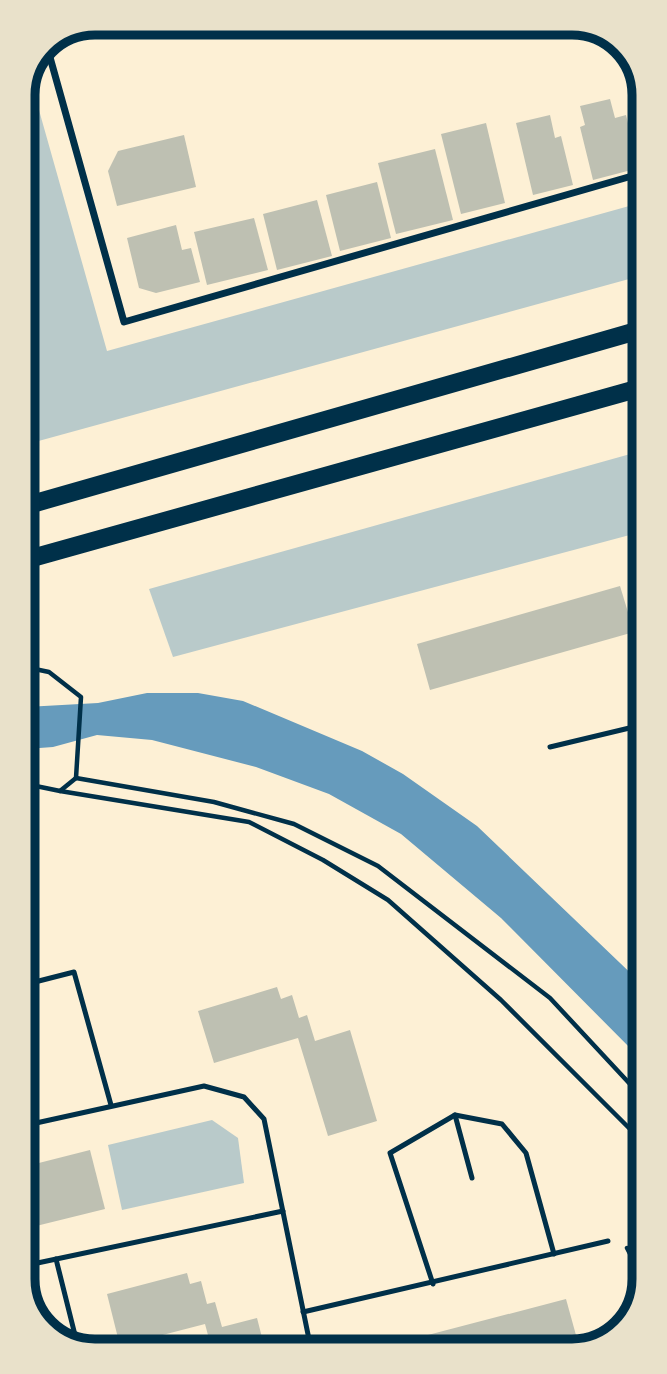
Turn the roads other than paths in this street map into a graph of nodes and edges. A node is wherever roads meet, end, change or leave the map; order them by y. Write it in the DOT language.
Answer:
graph roads {
  1 [pos="50,56"];
  2 [pos="632,176"];
  3 [pos="632,332"];
  4 [pos="632,390"];
  5 [pos="35,503"];
  6 [pos="35,557"];
  7 [pos="632,727"];
  8 [pos="550,747"];
  9 [pos="35,982"];
  10 [pos="111,1105"];
  11 [pos="455,1115"];
  12 [pos="35,1123"];
  13 [pos="472,1178"];
  14 [pos="283,1211"];
  15 [pos="608,1241"];
  16 [pos="554,1254"];
  17 [pos="56,1259"];
  18 [pos="35,1264"];
  19 [pos="433,1283"];
  20 [pos="303,1312"];
  21 [pos="75,1336"];
  22 [pos="309,1339"];
  1 -- 2 [label="street"];
  3 -- 5 [label="main road"];
  4 -- 6 [label="main road"];
  7 -- 8 [label="lane"];
  9 -- 10 [label="lane"];
  10 -- 12 [label="lane"];
  10 -- 14 [label="lane"];
  11 -- 13 [label="lane"];
  11 -- 16 [label="lane"];
  11 -- 19 [label="lane"];
  14 -- 17 [label="lane"];
  14 -- 20 [label="lane"];
  15 -- 16 [label="lane"];
  16 -- 19 [label="lane"];
  17 -- 18 [label="lane"];
  17 -- 21 [label="lane"];
  19 -- 20 [label="lane"];
  20 -- 22 [label="lane"];
}
